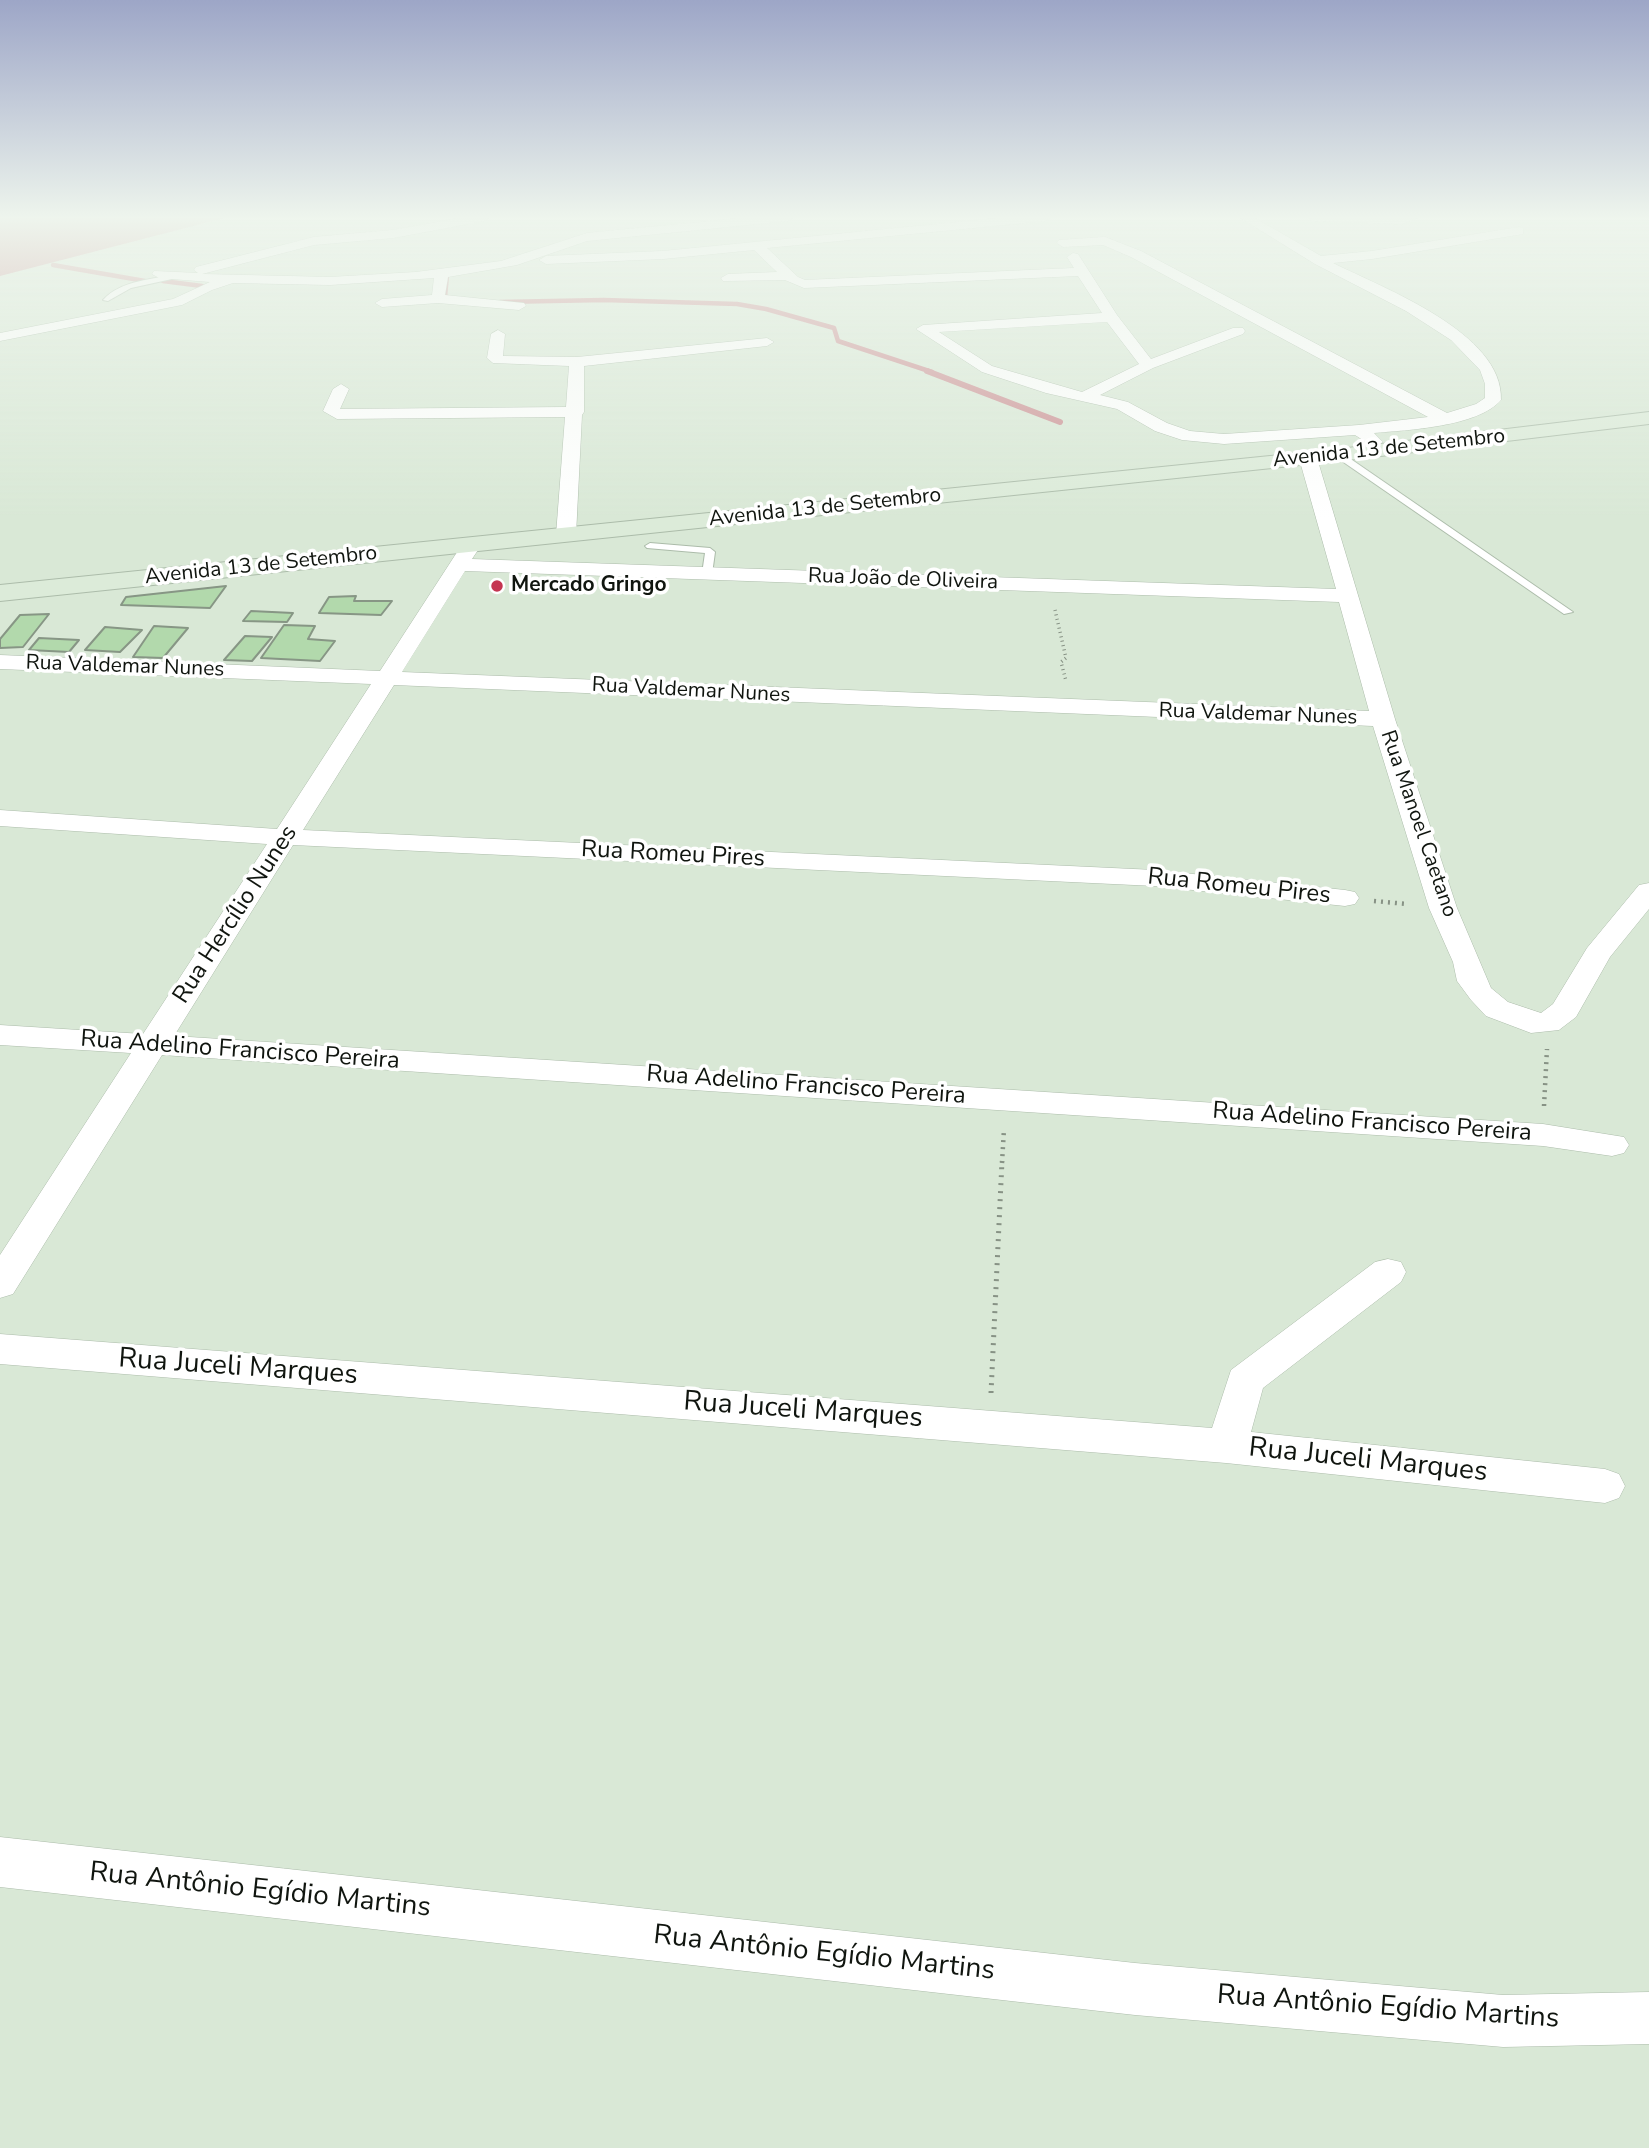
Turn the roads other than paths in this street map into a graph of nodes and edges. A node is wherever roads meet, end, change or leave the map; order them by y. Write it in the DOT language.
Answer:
graph roads {
  1 [pos="100,317"];
  2 [pos="1106,317"];
  3 [pos="1111,317"];
  4 [pos="1258,317"];
  5 [pos="1427,317"];
  6 [pos="1238,331"];
  7 [pos="498,334"];
  8 [pos="0,337"];
  9 [pos="767,342"];
  10 [pos="577,362"];
  11 [pos="1149,365"];
  12 [pos="341,389"];
  13 [pos="1086,396"];
  14 [pos="576,412"];
  15 [pos="1443,418"];
  16 [pos="1649,418"];
  17 [pos="1359,430"];
  18 [pos="1385,450"];
  19 [pos="1339,455"];
  20 [pos="1308,458"];
  21 [pos="566,535"];
  22 [pos="650,546"];
  23 [pos="465,555"];
  24 [pos="707,574"];
  25 [pos="0,593"];
  26 [pos="1347,596"];
  27 [pos="1568,612"];
  28 [pos="0,662"];
  29 [pos="387,676"];
  30 [pos="1383,719"];
  31 [pos="0,818"];
  32 [pos="285,837"];
  33 [pos="1649,891"];
  34 [pos="1345,898"];
  35 [pos="0,1035"];
  36 [pos="152,1046"];
  37 [pos="1612,1145"];
  38 [pos="1388,1272"];
  39 [pos="0,1284"];
  40 [pos="0,1349"];
  41 [pos="1226,1446"];
  42 [pos="1605,1486"];
  43 [pos="0,1862"];
  44 [pos="1649,2018"];
  1 -- 8 [label="street"];
  2 -- 13 [label="street"];
  3 -- 11 [label="street"];
  4 -- 15 [label="street"];
  5 -- 15 [label="street"];
  6 -- 11 [label="street"];
  7 -- 10 [label="street"];
  9 -- 10 [label="street"];
  10 -- 14 [label="street"];
  11 -- 13 [label="street"];
  12 -- 14 [label="street"];
  13 -- 17 [label="street"];
  14 -- 21 [label="street"];
  15 -- 17 [label="street"];
  16 -- 18 [label="main road, Avenida 13 de Setembro"];
  17 -- 18 [label="street"];
  18 -- 19 [label="main road, Avenida 13 de Setembro"];
  19 -- 20 [label="main road, Avenida 13 de Setembro"];
  19 -- 27 [label="lane"];
  20 -- 21 [label="main road, Avenida 13 de Setembro"];
  20 -- 26 [label="street, Rua Manoel Caetano"];
  21 -- 23 [label="main road, Avenida 13 de Setembro"];
  22 -- 24 [label="lane"];
  23 -- 24 [label="street, Rua João de Oliveira"];
  23 -- 25 [label="main road, Avenida 13 de Setembro"];
  23 -- 29 [label="street, Rua Hercílio Nunes"];
  24 -- 26 [label="street, Rua João de Oliveira"];
  26 -- 30 [label="street, Rua Manoel Caetano"];
  28 -- 29 [label="street, Rua Valdemar Nunes"];
  29 -- 30 [label="street, Rua Valdemar Nunes"];
  29 -- 32 [label="street, Rua Hercílio Nunes"];
  30 -- 33 [label="street, Rua Manoel Caetano"];
  31 -- 32 [label="street, Rua Romeu Pires"];
  32 -- 34 [label="street, Rua Romeu Pires"];
  32 -- 36 [label="street, Rua Hercílio Nunes"];
  35 -- 36 [label="street, Rua Adelino Francisco Pereira"];
  36 -- 37 [label="street, Rua Adelino Francisco Pereira"];
  36 -- 39 [label="street, Rua Hercílio Nunes"];
  38 -- 41 [label="street"];
  40 -- 41 [label="street, Rua Juceli Marques"];
  41 -- 42 [label="street, Rua Juceli Marques"];
  43 -- 44 [label="street, Rua Antônio Egídio Martins"];
}
